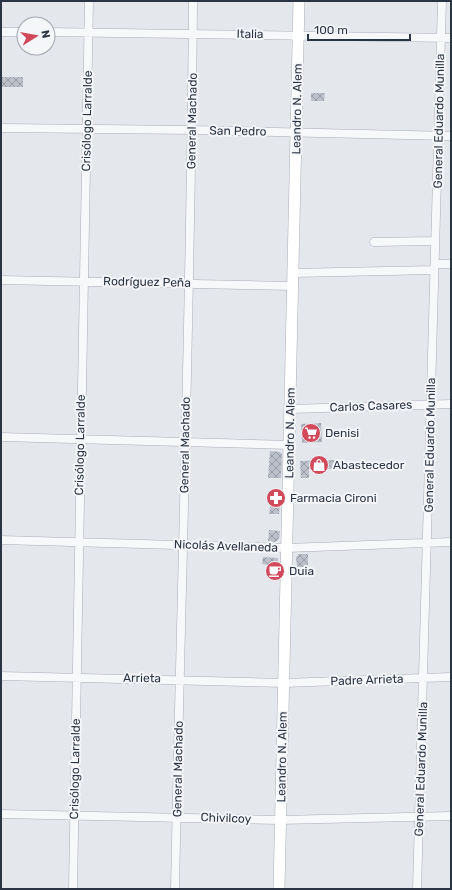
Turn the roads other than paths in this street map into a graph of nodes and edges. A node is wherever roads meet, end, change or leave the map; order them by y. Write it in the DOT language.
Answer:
graph roads {
  1 [pos="89,1"];
  2 [pos="193,1"];
  3 [pos="299,1"];
  4 [pos="442,1"];
  5 [pos="1,32"];
  6 [pos="16,32"];
  7 [pos="56,32"];
  8 [pos="89,32"];
  9 [pos="193,33"];
  10 [pos="299,34"];
  11 [pos="441,38"];
  12 [pos="451,38"];
  13 [pos="1,128"];
  14 [pos="86,129"];
  15 [pos="193,130"];
  16 [pos="296,132"];
  17 [pos="438,135"];
  18 [pos="451,136"];
  19 [pos="374,242"];
  20 [pos="435,242"];
  21 [pos="451,264"];
  22 [pos="435,267"];
  23 [pos="293,274"];
  24 [pos="1,280"];
  25 [pos="85,281"];
  26 [pos="188,283"];
  27 [pos="293,286"];
  28 [pos="431,404"];
  29 [pos="451,404"];
  30 [pos="291,409"];
  31 [pos="1,437"];
  32 [pos="80,438"];
  33 [pos="185,442"];
  34 [pos="290,445"];
  35 [pos="1,540"];
  36 [pos="78,541"];
  37 [pos="428,542"];
  38 [pos="451,542"];
  39 [pos="183,544"];
  40 [pos="287,548"];
  41 [pos="1,676"];
  42 [pos="77,677"];
  43 [pos="451,677"];
  44 [pos="424,678"];
  45 [pos="180,679"];
  46 [pos="284,683"];
  47 [pos="1,814"];
  48 [pos="74,815"];
  49 [pos="451,816"];
  50 [pos="177,817"];
  51 [pos="418,817"];
  52 [pos="280,820"];
  53 [pos="73,889"];
  54 [pos="175,889"];
  55 [pos="279,889"];
  56 [pos="417,889"];
  1 -- 8 [label="street, Crisólogo Larralde"];
  2 -- 9 [label="street, General Machado"];
  3 -- 10 [label="street, Leandro N. Alem"];
  4 -- 11 [label="street, General Eduardo Munilla"];
  5 -- 6 [label="street"];
  7 -- 8 [label="street, Italia"];
  8 -- 9 [label="street, Italia"];
  8 -- 14 [label="street, Crisólogo Larralde"];
  9 -- 10 [label="street, Italia"];
  9 -- 15 [label="street, General Machado"];
  10 -- 11 [label="street, Italia"];
  10 -- 16 [label="street, Leandro N. Alem"];
  11 -- 12 [label="street, Italia"];
  11 -- 17 [label="street, General Eduardo Munilla"];
  13 -- 14 [label="street, San Pedro"];
  14 -- 15 [label="street, San Pedro"];
  14 -- 25 [label="street, Crisólogo Larralde"];
  15 -- 16 [label="street, San Pedro"];
  15 -- 26 [label="street, General Machado"];
  16 -- 17 [label="street, San Pedro"];
  16 -- 23 [label="street, Leandro N. Alem"];
  17 -- 18 [label="street, San Pedro"];
  17 -- 20 [label="street, General Eduardo Munilla"];
  19 -- 20 [label="street"];
  20 -- 22 [label="street, General Eduardo Munilla"];
  21 -- 22 [label="street"];
  22 -- 23 [label="street"];
  22 -- 28 [label="street, General Eduardo Munilla"];
  23 -- 27 [label="street, Leandro N. Alem"];
  24 -- 25 [label="street, Rodríguez Peña"];
  25 -- 26 [label="street, Rodríguez Peña"];
  25 -- 32 [label="street, Crisólogo Larralde"];
  26 -- 27 [label="street, Rodríguez Peña"];
  26 -- 33 [label="street, General Machado"];
  27 -- 30 [label="street, Leandro N. Alem"];
  28 -- 29 [label="street, Carlos Casares"];
  28 -- 30 [label="street, Carlos Casares"];
  28 -- 37 [label="street, General Eduardo Munilla"];
  30 -- 34 [label="street, Leandro N. Alem"];
  31 -- 32 [label="street"];
  32 -- 33 [label="street"];
  32 -- 36 [label="street, Crisólogo Larralde"];
  33 -- 34 [label="street"];
  33 -- 39 [label="street, General Machado"];
  34 -- 40 [label="street, Leandro N. Alem"];
  35 -- 36 [label="street, Nicolás Avellaneda"];
  36 -- 39 [label="street, Nicolás Avellaneda"];
  36 -- 42 [label="street, Crisólogo Larralde"];
  37 -- 38 [label="street, Nicolás Avellaneda"];
  37 -- 40 [label="street, Nicolás Avellaneda"];
  37 -- 44 [label="street, General Eduardo Munilla"];
  39 -- 40 [label="street, Nicolás Avellaneda"];
  39 -- 45 [label="street, General Machado"];
  40 -- 46 [label="street, Leandro N. Alem"];
  41 -- 42 [label="street, Arrieta"];
  42 -- 45 [label="street, Arrieta"];
  42 -- 48 [label="street, Crisólogo Larralde"];
  43 -- 44 [label="street, Padre Arrieta"];
  44 -- 46 [label="street, Padre Arrieta"];
  44 -- 51 [label="street, General Eduardo Munilla"];
  45 -- 46 [label="street, Arrieta"];
  45 -- 50 [label="street, General Machado"];
  46 -- 52 [label="street, Leandro N. Alem"];
  47 -- 48 [label="street, Chivilcoy"];
  48 -- 50 [label="street, Chivilcoy"];
  48 -- 53 [label="street, Crisólogo Larralde"];
  49 -- 51 [label="street, Chivilcoy"];
  50 -- 52 [label="street, Chivilcoy"];
  50 -- 54 [label="street, General Machado"];
  51 -- 52 [label="street, Chivilcoy"];
  51 -- 56 [label="street, General Eduardo Munilla"];
  52 -- 55 [label="street, Leandro N. Alem"];
}
